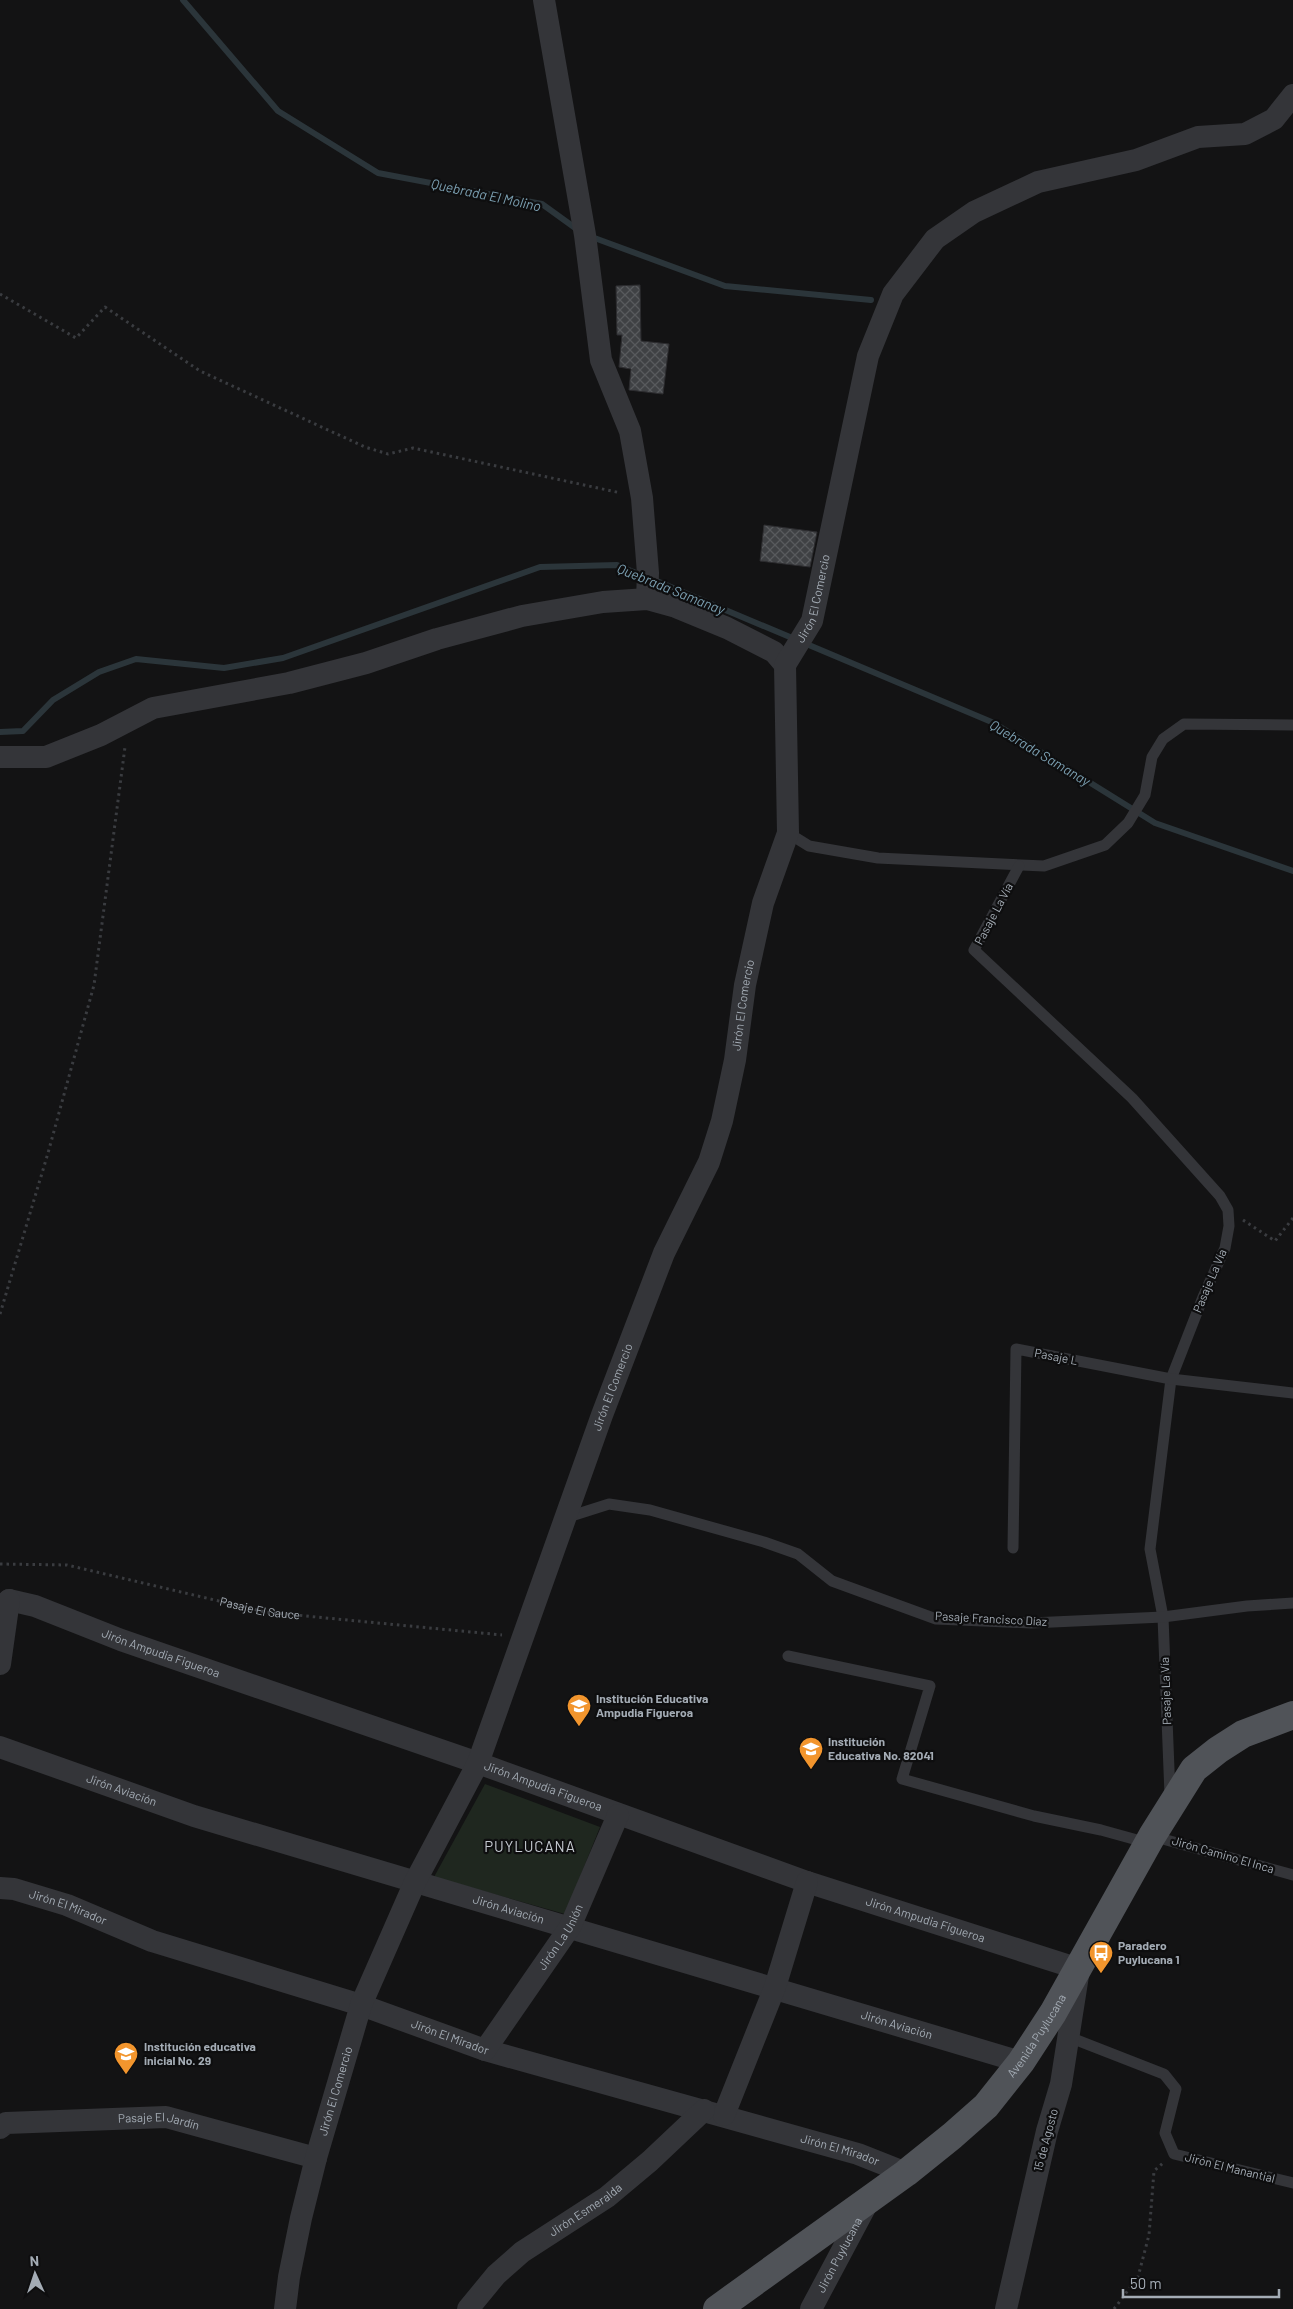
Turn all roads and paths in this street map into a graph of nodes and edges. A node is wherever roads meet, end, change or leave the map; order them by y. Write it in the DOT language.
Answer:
graph roads {
  1 [pos="544,0"];
  2 [pos="1293,95"];
  3 [pos="0,294"];
  4 [pos="642,498"];
  5 [pos="647,585"];
  6 [pos="788,659"];
  7 [pos="128,722"];
  8 [pos="1293,725"];
  9 [pos="0,757"];
  10 [pos="788,833"];
  11 [pos="1019,866"];
  12 [pos="1228,1210"];
  13 [pos="1293,1218"];
  14 [pos="0,1314"];
  15 [pos="1171,1379"];
  16 [pos="1293,1393"];
  17 [pos="563,1519"];
  18 [pos="1013,1548"];
  19 [pos="0,1564"];
  20 [pos="4,1594"];
  21 [pos="1293,1603"];
  22 [pos="1163,1616"];
  23 [pos="522,1637"];
  24 [pos="788,1656"];
  25 [pos="0,1664"];
  26 [pos="1293,1715"];
  27 [pos="0,1747"];
  28 [pos="478,1763"];
  29 [pos="1171,1804"];
  30 [pos="618,1815"];
  31 [pos="1150,1839"];
  32 [pos="1293,1875"];
  33 [pos="415,1882"];
  34 [pos="807,1882"];
  35 [pos="0,1888"];
  36 [pos="570,1927"];
  37 [pos="1079,1969"];
  38 [pos="775,1987"];
  39 [pos="361,2005"];
  40 [pos="1069,2037"];
  41 [pos="485,2050"];
  42 [pos="1020,2062"];
  43 [pos="714,2112"];
  44 [pos="0,2128"];
  45 [pos="1174,2154"];
  46 [pos="316,2158"];
  47 [pos="906,2174"];
  48 [pos="1293,2183"];
  49 [pos="869,2200"];
  50 [pos="286,2309"];
  51 [pos="468,2309"];
  52 [pos="717,2309"];
  53 [pos="811,2309"];
  54 [pos="1006,2309"];
  55 [pos="1114,2309"];
  1 -- 4 [label="street"];
  2 -- 6 [label="street, Jirón El Comercio"];
  3 -- 4 [label="path"];
  4 -- 5 [label="street"];
  5 -- 6 [label="street"];
  5 -- 7 [label="street"];
  6 -- 10 [label="street, Jirón El Comercio"];
  7 -- 9 [label="street"];
  7 -- 14 [label="path"];
  8 -- 11 [label="lane"];
  10 -- 11 [label="lane"];
  10 -- 17 [label="street, Jirón El Comercio"];
  11 -- 12 [label="lane, Pasaje La Vía"];
  12 -- 13 [label="path"];
  12 -- 15 [label="lane, Pasaje La Vía"];
  15 -- 16 [label="lane, Pasaje L"];
  15 -- 18 [label="lane, Pasaje L"];
  15 -- 22 [label="lane, Pasaje La Vía"];
  17 -- 22 [label="lane, Pasaje Francisco Díaz"];
  17 -- 23 [label="street, Jirón El Comercio"];
  19 -- 23 [label="path, Pasaje El Sauce"];
  20 -- 25 [label="street"];
  20 -- 28 [label="street, Jirón Ampudia Figueroa"];
  21 -- 22 [label="lane, Pasaje Francisco Díaz"];
  22 -- 29 [label="lane, Pasaje La Vía"];
  23 -- 28 [label="street, Jirón El Comercio"];
  24 -- 31 [label="lane, Jirón Camino El Inca"];
  26 -- 29 [label="main road, Avenida Puylucana"];
  27 -- 33 [label="street, Jirón Aviación"];
  28 -- 30 [label="street, Jirón Ampudia Figueroa"];
  28 -- 33 [label="street, Jirón El Comercio"];
  29 -- 31 [label="main road, Avenida Puylucana"];
  30 -- 34 [label="street, Jirón Ampudia Figueroa"];
  30 -- 36 [label="street, Jirón La Unión"];
  31 -- 32 [label="lane, Jirón Camino El Inca"];
  31 -- 37 [label="main road, Avenida Puylucana"];
  33 -- 36 [label="street, Jirón Aviación"];
  33 -- 39 [label="street, Jirón El Comercio"];
  34 -- 37 [label="street, Jirón Ampudia Figueroa"];
  34 -- 38 [label="street, Jirón Esmeralda"];
  35 -- 39 [label="street, Jirón El Mirador"];
  36 -- 38 [label="street, Jirón Aviación"];
  36 -- 41 [label="street, Jirón La Unión"];
  37 -- 40 [label="street, 15 de Agosto"];
  37 -- 42 [label="main road, Avenida Puylucana"];
  38 -- 42 [label="street, Jirón Aviación"];
  38 -- 43 [label="street, Jirón Esmeralda"];
  39 -- 41 [label="street, Jirón El Mirador"];
  39 -- 46 [label="street, Jirón El Comercio"];
  40 -- 45 [label="lane, Jirón El Manantial"];
  40 -- 54 [label="street, 15 de Agosto"];
  41 -- 43 [label="street, Jirón El Mirador"];
  42 -- 47 [label="main road, Avenida Puylucana"];
  43 -- 47 [label="street, Jirón El Mirador"];
  43 -- 51 [label="street, Jirón Esmeralda"];
  44 -- 46 [label="street, Pasaje El Jardín"];
  45 -- 48 [label="lane, Jirón El Manantial"];
  45 -- 55 [label="path"];
  46 -- 50 [label="street, Jirón El Comercio"];
  47 -- 49 [label="main road, Avenida Puylucana"];
  49 -- 52 [label="main road, Avenida Puylucana"];
  49 -- 53 [label="street, Jirón Puylucana"];
}
